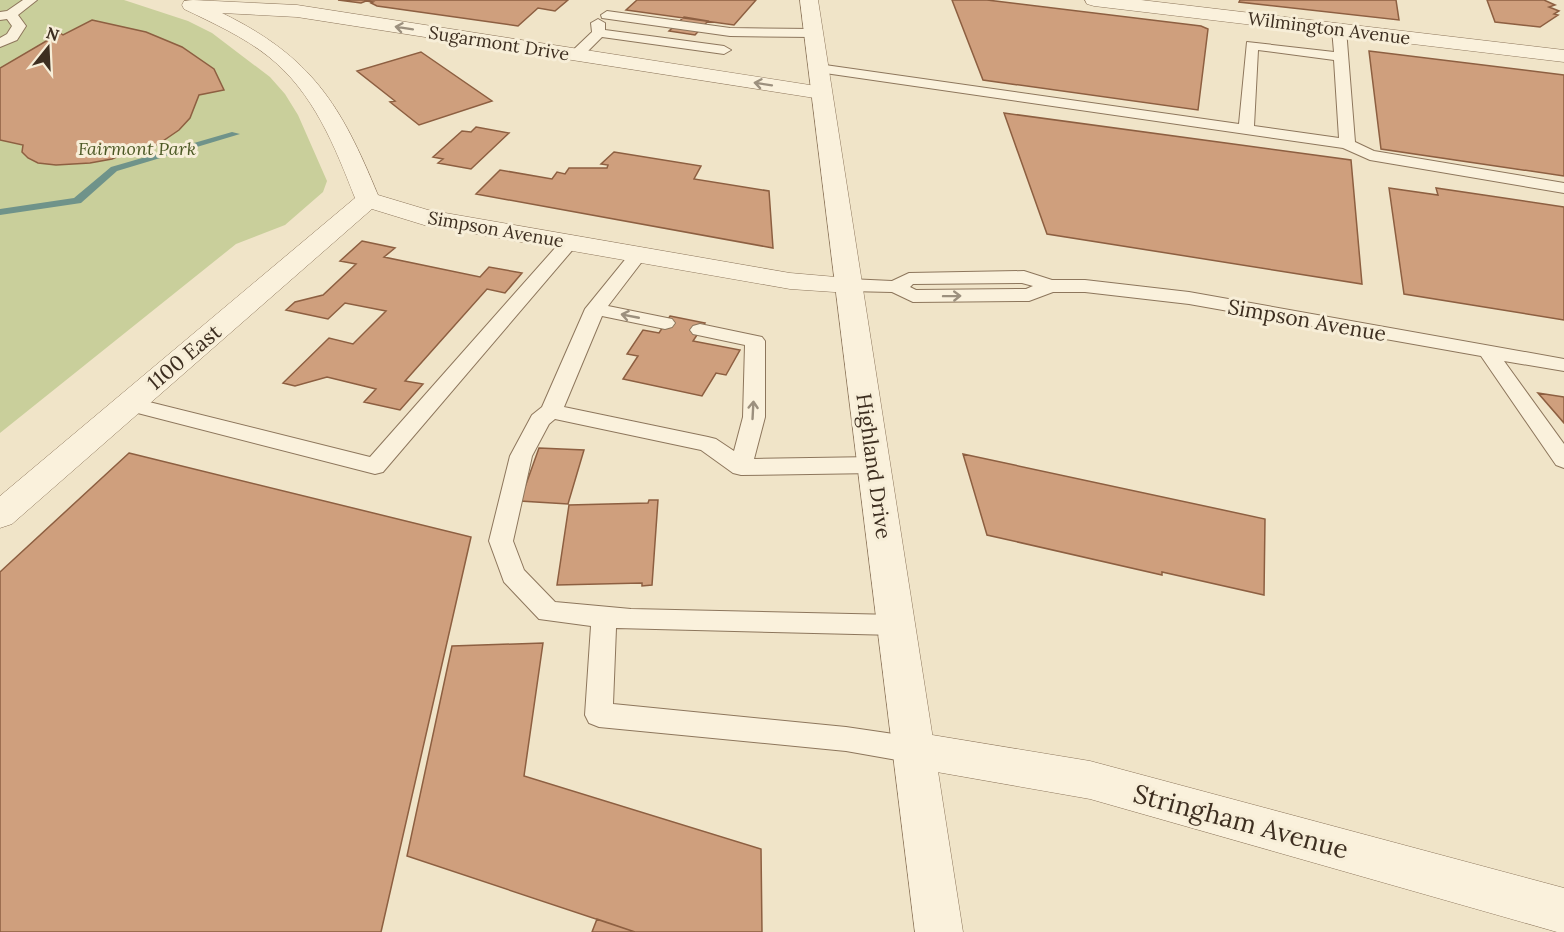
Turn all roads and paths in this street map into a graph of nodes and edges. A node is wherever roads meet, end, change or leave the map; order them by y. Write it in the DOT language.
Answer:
graph roads {
  1 [pos="31,0"];
  2 [pos="809,0"];
  3 [pos="1094,0"];
  4 [pos="184,2"];
  5 [pos="6,15"];
  6 [pos="606,18"];
  7 [pos="1339,29"];
  8 [pos="722,33"];
  9 [pos="813,33"];
  10 [pos="0,42"];
  11 [pos="697,47"];
  12 [pos="723,50"];
  13 [pos="576,55"];
  14 [pos="1340,57"];
  15 [pos="1564,57"];
  16 [pos="818,68"];
  17 [pos="821,93"];
  18 [pos="1246,130"];
  19 [pos="1347,144"];
  20 [pos="1564,188"];
  21 [pos="368,200"];
  22 [pos="568,243"];
  23 [pos="638,255"];
  24 [pos="849,285"];
  25 [pos="595,309"];
  26 [pos="665,323"];
  27 [pos="700,330"];
  28 [pos="1488,352"];
  29 [pos="1564,365"];
  30 [pos="129,404"];
  31 [pos="551,411"];
  32 [pos="1564,460"];
  33 [pos="874,465"];
  34 [pos="741,467"];
  35 [pos="0,515"];
  36 [pos="604,616"];
  37 [pos="896,625"];
  38 [pos="914,750"];
  39 [pos="1548,915"];
  40 [pos="939,932"];
  1 -- 5 [label="lane"];
  2 -- 9 [label="street, Highland Drive"];
  3 -- 7 [label="street, Wilmington Avenue"];
  13 -- 4 [label="street, Sugarmont Drive, one-way"];
  4 -- 21 [label="street"];
  5 -- 10 [label="lane"];
  6 -- 8 [label="lane"];
  6 -- 8 [label="lane"];
  6 -- 11 [label="lane"];
  6 -- 13 [label="lane"];
  7 -- 14 [label="lane"];
  7 -- 15 [label="street, Wilmington Avenue"];
  8 -- 9 [label="lane"];
  8 -- 11 [label="lane"];
  9 -- 16 [label="street, Highland Drive"];
  11 -- 12 [label="lane"];
  17 -- 13 [label="street, Sugarmont Drive, one-way"];
  14 -- 18 [label="lane"];
  14 -- 19 [label="lane"];
  16 -- 17 [label="street, Highland Drive"];
  16 -- 18 [label="lane"];
  17 -- 24 [label="street, Highland Drive"];
  18 -- 19 [label="lane"];
  19 -- 20 [label="lane"];
  21 -- 22 [label="street, Simpson Avenue"];
  21 -- 30 [label="street, 1100 East"];
  22 -- 23 [label="street, Simpson Avenue"];
  22 -- 30 [label="lane"];
  23 -- 24 [label="street, Simpson Avenue"];
  23 -- 25 [label="lane"];
  24 -- 28 [label="lane, Simpson Avenue"];
  24 -- 33 [label="street, Highland Drive"];
  26 -- 25 [label="lane, one-way"];
  25 -- 31 [label="lane"];
  34 -- 27 [label="lane, one-way"];
  28 -- 29 [label="lane, Simpson Avenue"];
  28 -- 32 [label="lane"];
  30 -- 35 [label="street, 1100 East"];
  31 -- 34 [label="lane"];
  31 -- 36 [label="lane"];
  33 -- 34 [label="lane"];
  33 -- 37 [label="street, Highland Drive"];
  36 -- 37 [label="lane"];
  36 -- 38 [label="lane"];
  37 -- 38 [label="street, Highland Drive"];
  38 -- 39 [label="street, Stringham Avenue"];
  38 -- 40 [label="street, Highland Drive"];
}
